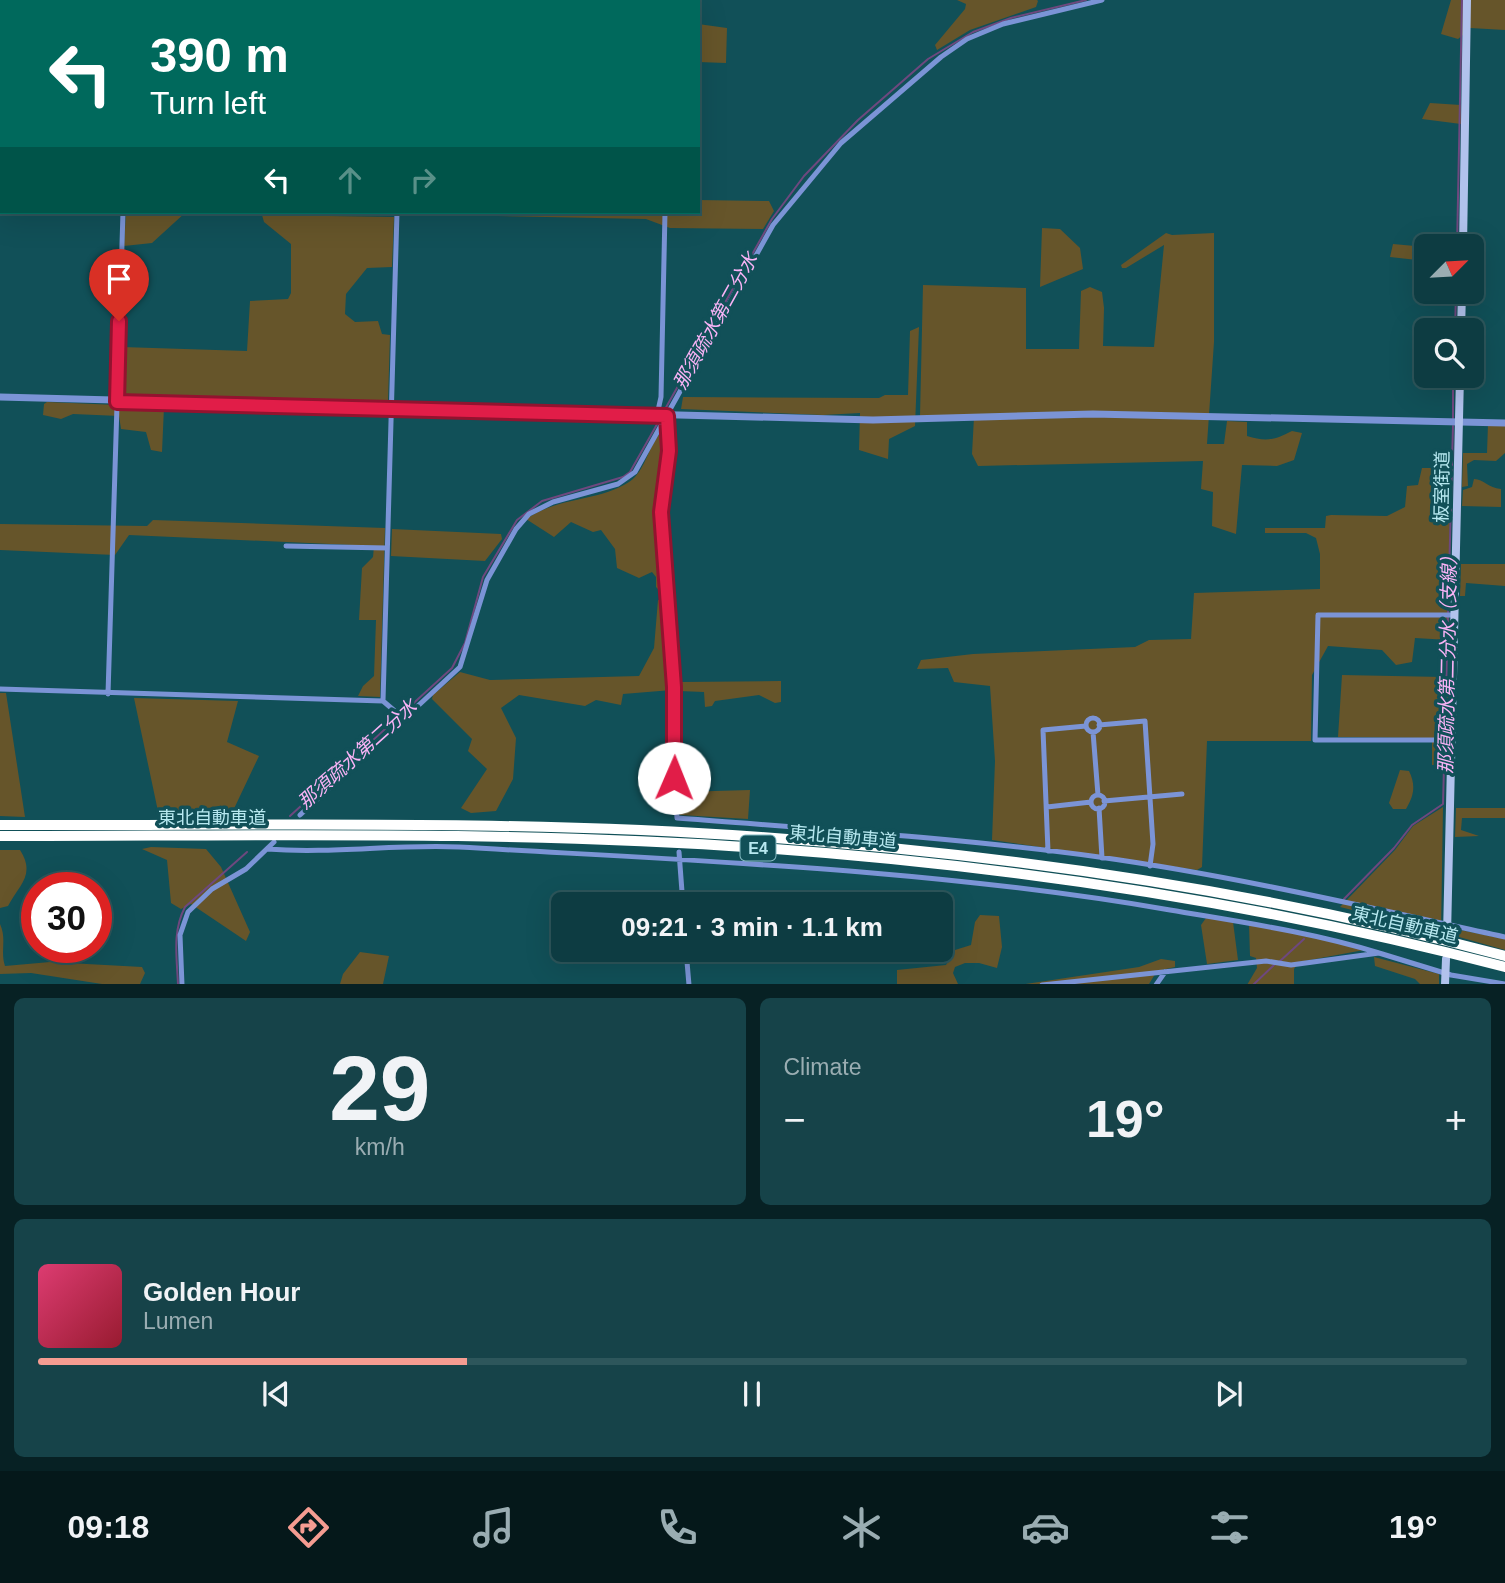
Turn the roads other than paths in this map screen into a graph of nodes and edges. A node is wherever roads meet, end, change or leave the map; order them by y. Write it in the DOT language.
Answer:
graph roads {
  1 [pos="1102,0"];
  2 [pos="1467,0"];
  3 [pos="123,214"];
  4 [pos="397,214"];
  5 [pos="665,214"];
  6 [pos="1463,234"];
  7 [pos="1460,388"];
  8 [pos="0,397"];
  9 [pos="117,402"];
  10 [pos="390,408"];
  11 [pos="657,416"];
  12 [pos="667,416"];
  13 [pos="1459,422"];
  14 [pos="1505,423"];
  15 [pos="286,546"];
  16 [pos="387,548"];
  17 [pos="1456,615"];
  18 [pos="0,689"];
  19 [pos="108,694"];
  20 [pos="383,701"];
  21 [pos="403,718"];
  22 [pos="1099,725"];
  23 [pos="1086,726"];
  24 [pos="1093,732"];
  25 [pos="1452,740"];
  26 [pos="1182,793"];
  27 [pos="1098,795"];
  28 [pos="1150,797"];
  29 [pos="1104,801"];
  30 [pos="1091,802"];
  31 [pos="1046,807"];
  32 [pos="1099,808"];
  33 [pos="300,815"];
  34 [pos="0,825"];
  35 [pos="0,836"];
  36 [pos="274,842"];
  37 [pos="267,849"];
  38 [pos="1048,851"];
  39 [pos="679,855"];
  40 [pos="1102,858"];
  41 [pos="1150,866"];
  42 [pos="681,892"];
  43 [pos="1447,925"];
  44 [pos="1447,935"];
  45 [pos="1505,937"];
  46 [pos="1379,953"];
  47 [pos="1505,956"];
  48 [pos="1446,959"];
  49 [pos="687,962"];
  50 [pos="1505,967"];
  51 [pos="1165,972"];
  52 [pos="1446,973"];
  53 [pos="182,984"];
  54 [pos="689,984"];
  55 [pos="1051,984"];
  56 [pos="1157,984"];
  57 [pos="1445,984"];
  58 [pos="1505,984"];
  1 -- 12 [label="street"];
  2 -- 6 [label="main road"];
  3 -- 9 [label="street"];
  4 -- 10 [label="street"];
  5 -- 11 [label="street"];
  7 -- 13 [label="main road, 板室街道"];
  8 -- 9 [label="street"];
  9 -- 10 [label="street"];
  9 -- 19 [label="street"];
  10 -- 11 [label="street"];
  10 -- 16 [label="street"];
  11 -- 12 [label="street"];
  12 -- 13 [label="street"];
  12 -- 21 [label="street"];
  12 -- 38 [label="street"];
  13 -- 14 [label="street"];
  13 -- 17 [label="main road, 板室街道"];
  15 -- 16 [label="street"];
  16 -- 20 [label="street"];
  17 -- 25 [label="main road, 板室街道"];
  17 -- 25 [label="street"];
  18 -- 19 [label="street"];
  19 -- 20 [label="street"];
  20 -- 21 [label="street"];
  21 -- 33 [label="street"];
  22 -- 23 [label="street"];
  22 -- 24 [label="street"];
  22 -- 28 [label="street"];
  23 -- 24 [label="street"];
  23 -- 31 [label="street"];
  24 -- 27 [label="street"];
  25 -- 43 [label="main road, 板室街道"];
  26 -- 28 [label="street"];
  27 -- 29 [label="street"];
  27 -- 30 [label="street"];
  28 -- 29 [label="street"];
  28 -- 41 [label="street"];
  29 -- 32 [label="street"];
  30 -- 31 [label="street"];
  30 -- 32 [label="street"];
  31 -- 38 [label="street"];
  32 -- 40 [label="street"];
  34 -- 47 [label="highway, 東北自動車道 / E4"];
  35 -- 50 [label="highway, 東北自動車道 / E4"];
  36 -- 37 [label="street"];
  37 -- 39 [label="street"];
  37 -- 53 [label="street"];
  38 -- 40 [label="street"];
  39 -- 42 [label="street"];
  39 -- 46 [label="street"];
  40 -- 41 [label="street"];
  41 -- 43 [label="street"];
  43 -- 44 [label="main road, 板室街道"];
  43 -- 45 [label="street"];
  46 -- 51 [label="street"];
  46 -- 52 [label="street"];
  48 -- 52 [label="main road"];
  49 -- 54 [label="street"];
  51 -- 55 [label="street"];
  51 -- 56 [label="street"];
  52 -- 57 [label="main road"];
  52 -- 58 [label="street"];
}
